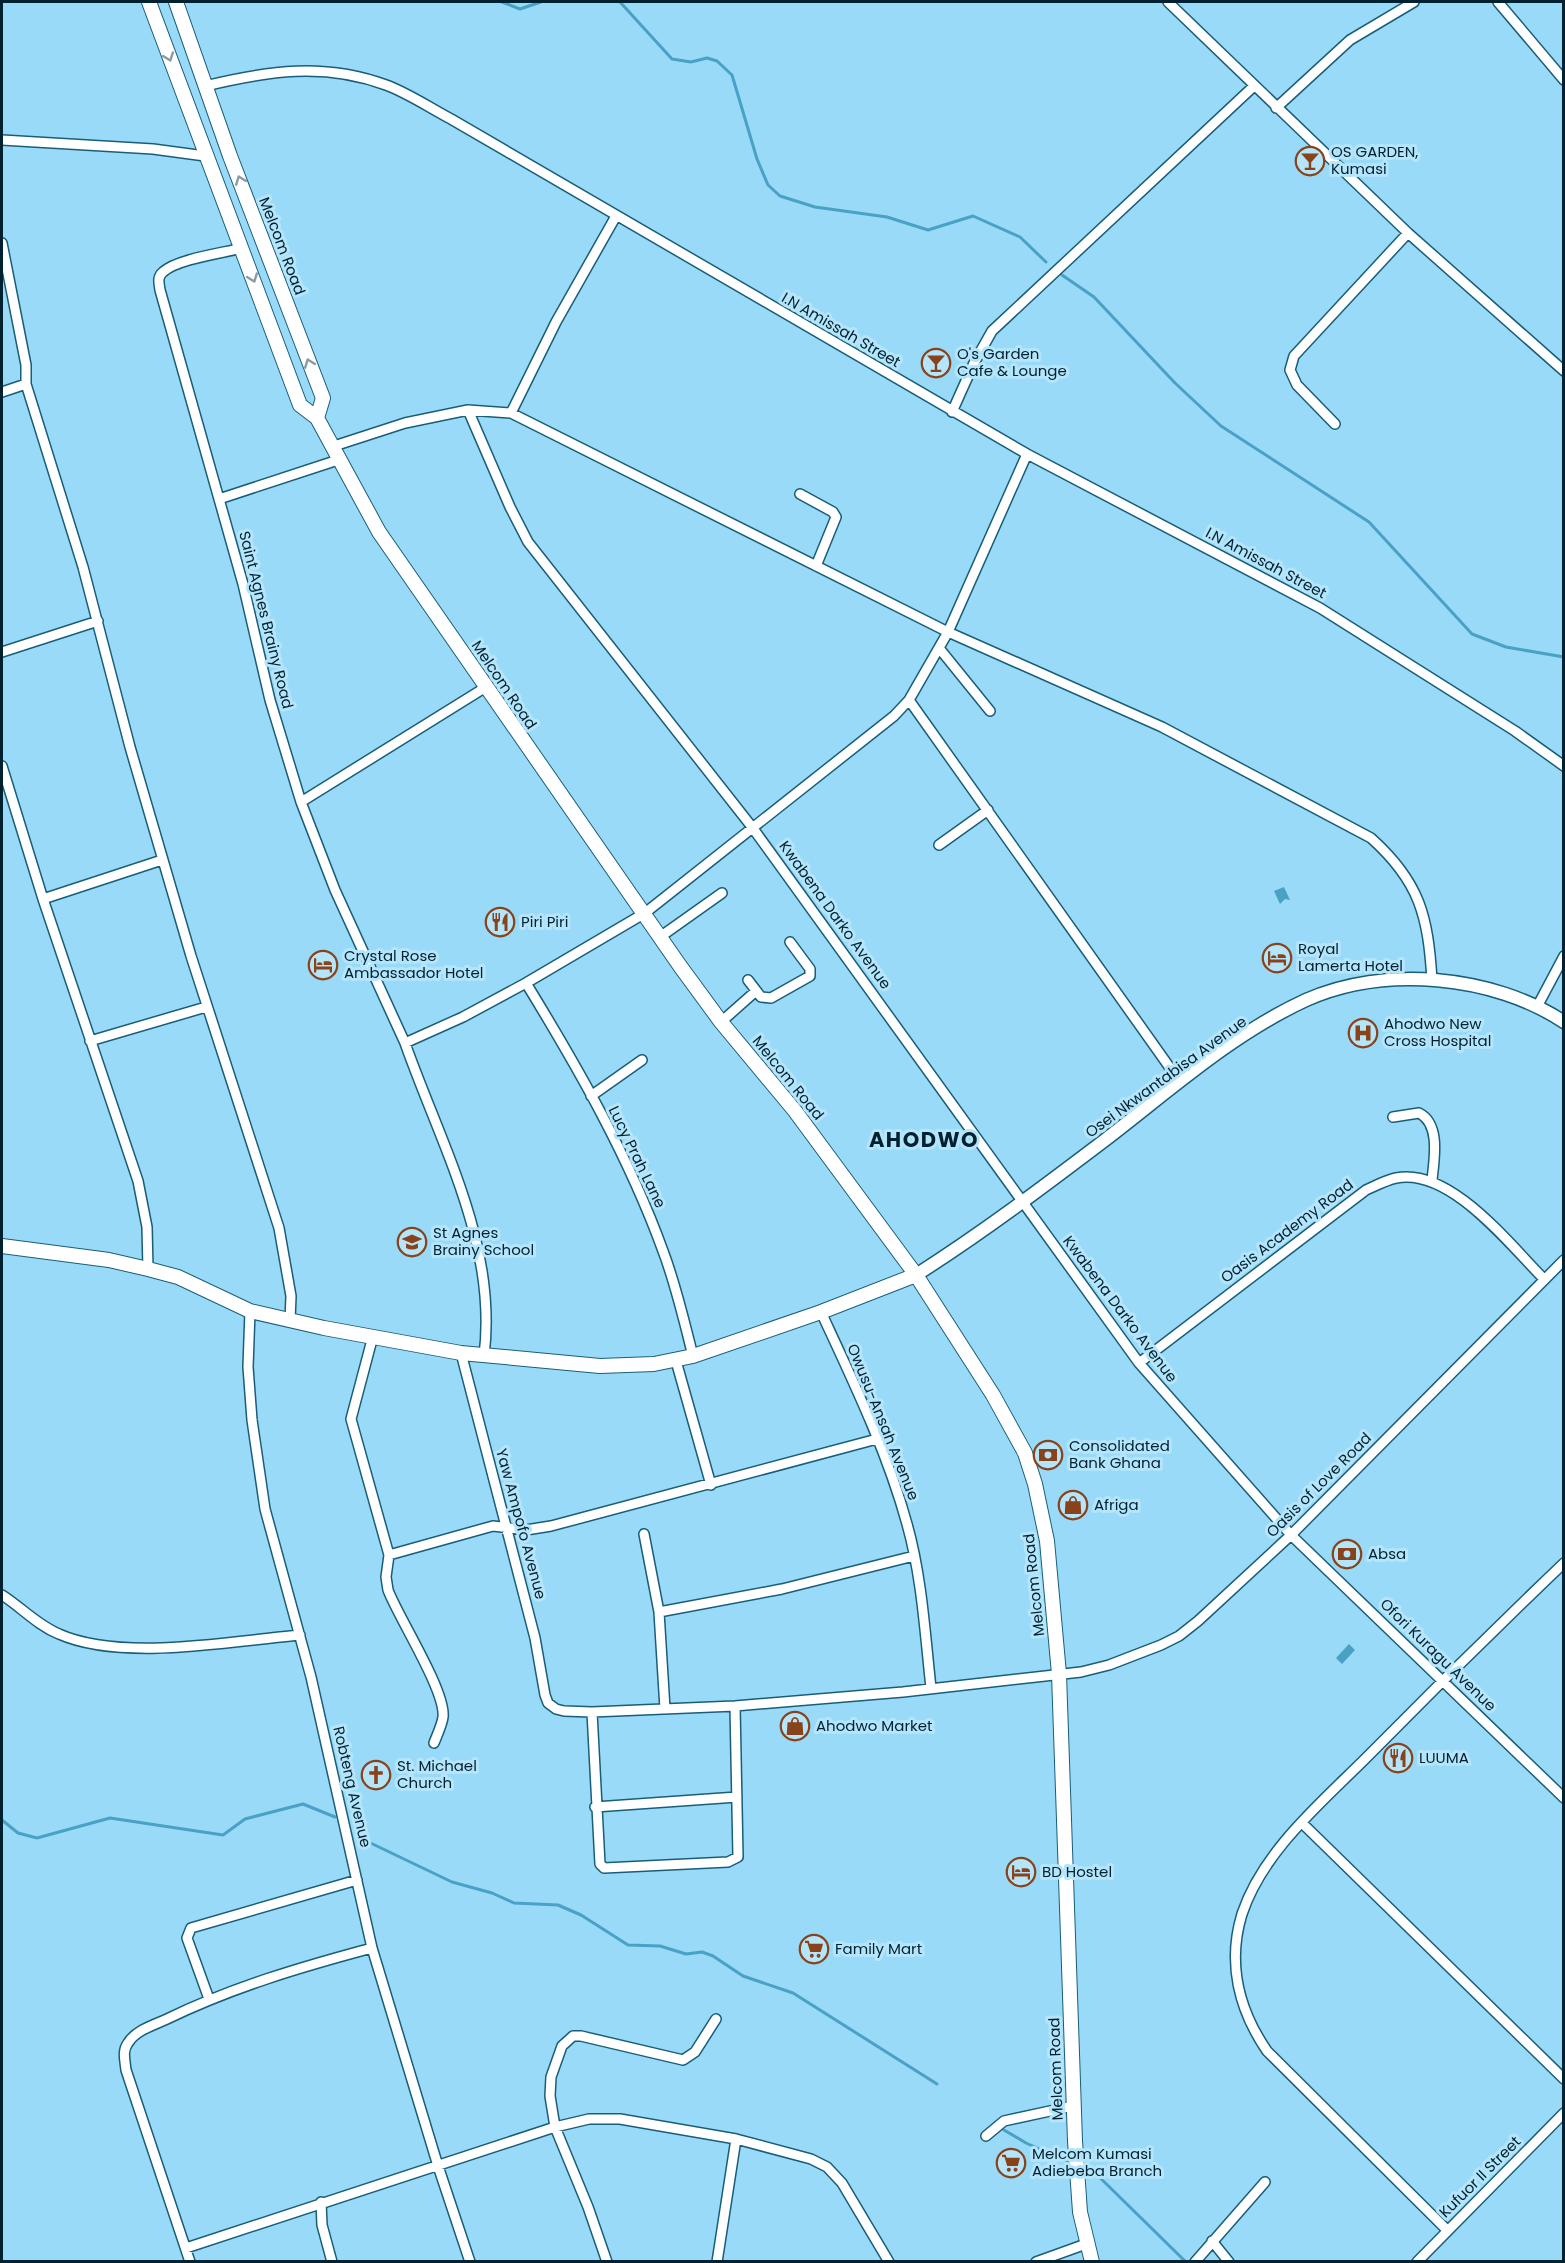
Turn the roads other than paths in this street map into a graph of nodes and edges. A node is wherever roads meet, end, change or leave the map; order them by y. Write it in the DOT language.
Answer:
graph roads {
  1 [pos="149,2"];
  2 [pos="176,2"];
  3 [pos="1168,2"];
  4 [pos="1414,2"];
  5 [pos="1498,2"];
  6 [pos="1563,80"];
  7 [pos="205,86"];
  8 [pos="1254,86"];
  9 [pos="1276,108"];
  10 [pos="2,140"];
  11 [pos="205,156"];
  12 [pos="231,156"];
  13 [pos="616,216"];
  14 [pos="1408,233"];
  15 [pos="2,243"];
  16 [pos="242,248"];
  17 [pos="1563,371"];
  18 [pos="26,384"];
  19 [pos="2,392"];
  20 [pos="468,410"];
  21 [pos="952,412"];
  22 [pos="511,413"];
  23 [pos="317,418"];
  24 [pos="1335,424"];
  25 [pos="331,447"];
  26 [pos="1027,454"];
  27 [pos="338,460"];
  28 [pos="800,494"];
  29 [pos="219,499"];
  30 [pos="816,566"];
  31 [pos="98,621"];
  32 [pos="948,632"];
  33 [pos="939,648"];
  34 [pos="2,652"];
  35 [pos="486,687"];
  36 [pos="909,700"];
  37 [pos="990,711"];
  38 [pos="2,765"];
  39 [pos="1563,766"];
  40 [pos="301,802"];
  41 [pos="988,810"];
  42 [pos="752,827"];
  43 [pos="939,845"];
  44 [pos="162,860"];
  45 [pos="722,892"];
  46 [pos="43,899"];
  47 [pos="645,913"];
  48 [pos="660,937"];
  49 [pos="790,942"];
  50 [pos="1563,956"];
  51 [pos="748,980"];
  52 [pos="1432,980"];
  53 [pos="526,983"];
  54 [pos="756,992"];
  55 [pos="1538,1005"];
  56 [pos="206,1008"];
  57 [pos="1563,1022"];
  58 [pos="721,1023"];
  59 [pos="90,1041"];
  60 [pos="405,1043"];
  61 [pos="642,1060"];
  62 [pos="1180,1082"];
  63 [pos="591,1096"];
  64 [pos="1393,1117"];
  65 [pos="1432,1180"];
  66 [pos="1023,1203"];
  67 [pos="2,1246"];
  68 [pos="1563,1260"];
  69 [pos="148,1269"];
  70 [pos="916,1275"];
  71 [pos="1544,1278"];
  72 [pos="250,1311"];
  73 [pos="821,1312"];
  74 [pos="290,1320"];
  75 [pos="373,1336"];
  76 [pos="461,1353"];
  77 [pos="484,1356"];
  78 [pos="693,1356"];
  79 [pos="676,1361"];
  80 [pos="1139,1364"];
  81 [pos="877,1439"];
  82 [pos="711,1485"];
  83 [pos="506,1526"];
  84 [pos="644,1533"];
  85 [pos="1291,1535"];
  86 [pos="389,1556"];
  87 [pos="914,1556"];
  88 [pos="1563,1563"];
  89 [pos="2,1595"];
  90 [pos="659,1612"];
  91 [pos="300,1635"];
  92 [pos="1059,1674"];
  93 [pos="1442,1680"];
  94 [pos="931,1688"];
  95 [pos="548,1702"];
  96 [pos="735,1706"];
  97 [pos="665,1709"];
  98 [pos="592,1712"];
  99 [pos="434,1743"];
  100 [pos="737,1797"];
  101 [pos="1563,1798"];
  102 [pos="595,1807"];
  103 [pos="1302,1823"];
  104 [pos="357,1880"];
  105 [pos="372,1947"];
  106 [pos="208,1999"];
  107 [pos="716,2019"];
  108 [pos="1563,2079"];
  109 [pos="1073,2106"];
  110 [pos="1563,2113"];
  111 [pos="555,2127"];
  112 [pos="986,2136"];
  113 [pos="736,2139"];
  114 [pos="438,2166"];
  115 [pos="1265,2182"];
  116 [pos="321,2202"];
  117 [pos="1447,2230"];
  118 [pos="1212,2241"];
  119 [pos="1086,2244"];
  120 [pos="186,2248"];
  121 [pos="1195,2261"];
  122 [pos="190,2262"];
  123 [pos="332,2262"];
  124 [pos="470,2262"];
  125 [pos="607,2262"];
  126 [pos="717,2262"];
  127 [pos="889,2262"];
  128 [pos="1036,2262"];
  129 [pos="1092,2262"];
  130 [pos="1229,2262"];
  131 [pos="1417,2262"];
  1 -- 11 [label="main road, one-way"];
  2 -- 7 [label="main road, Melcom Road"];
  3 -- 8 [label="street"];
  4 -- 9 [label="street"];
  5 -- 6 [label="street"];
  7 -- 12 [label="main road, Melcom Road"];
  7 -- 13 [label="street, I.N Amissah Street"];
  8 -- 9 [label="street"];
  8 -- 21 [label="street"];
  9 -- 14 [label="street"];
  10 -- 11 [label="street"];
  11 -- 12 [label="main road"];
  11 -- 16 [label="main road"];
  23 -- 12 [label="main road, Melcom Road, one-way"];
  13 -- 21 [label="street, I.N Amissah Street"];
  13 -- 22 [label="street"];
  14 -- 17 [label="street"];
  14 -- 24 [label="street"];
  15 -- 18 [label="street"];
  16 -- 23 [label="main road, one-way"];
  16 -- 29 [label="street, Saint Agnes Brainy Road"];
  18 -- 19 [label="street"];
  18 -- 31 [label="street"];
  20 -- 22 [label="street"];
  20 -- 25 [label="street"];
  20 -- 42 [label="street, Kwabena Darko Avenue"];
  21 -- 26 [label="street, I.N Amissah Street"];
  22 -- 30 [label="street"];
  23 -- 25 [label="main road, Melcom Road"];
  25 -- 27 [label="main road, Melcom Road"];
  26 -- 32 [label="street"];
  26 -- 39 [label="street, I.N Amissah Street"];
  27 -- 29 [label="street"];
  27 -- 35 [label="main road, Melcom Road"];
  28 -- 30 [label="street"];
  29 -- 40 [label="street, Saint Agnes Brainy Road"];
  30 -- 32 [label="street"];
  31 -- 34 [label="street"];
  31 -- 44 [label="street"];
  32 -- 33 [label="street"];
  32 -- 52 [label="street"];
  33 -- 36 [label="street"];
  33 -- 37 [label="street"];
  35 -- 40 [label="street"];
  35 -- 47 [label="main road, Melcom Road"];
  36 -- 41 [label="street"];
  36 -- 42 [label="street"];
  38 -- 46 [label="street"];
  40 -- 60 [label="street, Saint Agnes Brainy Road"];
  41 -- 43 [label="street"];
  41 -- 62 [label="street"];
  42 -- 47 [label="street"];
  42 -- 66 [label="street, Kwabena Darko Avenue"];
  44 -- 46 [label="street"];
  44 -- 56 [label="street"];
  45 -- 48 [label="street"];
  46 -- 59 [label="street"];
  47 -- 48 [label="main road, Melcom Road"];
  47 -- 53 [label="street"];
  48 -- 58 [label="main road, Melcom Road"];
  49 -- 54 [label="street"];
  50 -- 55 [label="street"];
  51 -- 54 [label="street"];
  52 -- 55 [label="street, Osei Nkwantabisa Avenue"];
  52 -- 62 [label="street, Osei Nkwantabisa Avenue"];
  53 -- 60 [label="street"];
  53 -- 63 [label="street, Lucy Prah Lane"];
  54 -- 58 [label="street"];
  55 -- 57 [label="street, Osei Nkwantabisa Avenue"];
  56 -- 59 [label="street"];
  56 -- 74 [label="street"];
  58 -- 70 [label="main road, Melcom Road"];
  59 -- 69 [label="street"];
  60 -- 77 [label="street, Saint Agnes Brainy Road"];
  61 -- 63 [label="street"];
  62 -- 66 [label="street, Osei Nkwantabisa Avenue"];
  63 -- 78 [label="street, Lucy Prah Lane"];
  64 -- 65 [label="street"];
  65 -- 71 [label="street, Oasis Academy Road"];
  65 -- 80 [label="street, Oasis Academy Road"];
  66 -- 70 [label="street, Osei Nkwantabisa Avenue"];
  66 -- 80 [label="street, Kwabena Darko Avenue"];
  67 -- 69 [label="main road"];
  68 -- 71 [label="street, Oasis of Love Road"];
  69 -- 72 [label="main road"];
  70 -- 73 [label="main road"];
  70 -- 92 [label="main road, Melcom Road"];
  71 -- 85 [label="street, Oasis of Love Road"];
  72 -- 74 [label="main road"];
  72 -- 91 [label="street, Robteng Avenue"];
  73 -- 78 [label="main road"];
  73 -- 81 [label="street, Owusu-Ansah Avenue"];
  74 -- 75 [label="main road"];
  75 -- 76 [label="main road"];
  75 -- 86 [label="street"];
  76 -- 77 [label="main road"];
  76 -- 83 [label="street, Yaw Ampofo Avenue"];
  77 -- 79 [label="main road"];
  78 -- 79 [label="main road"];
  79 -- 82 [label="street"];
  80 -- 85 [label="street, Kwabena Darko Avenue"];
  81 -- 82 [label="street"];
  81 -- 87 [label="street, Owusu-Ansah Avenue"];
  82 -- 83 [label="street"];
  83 -- 86 [label="street"];
  83 -- 95 [label="street, Yaw Ampofo Avenue"];
  84 -- 90 [label="street"];
  85 -- 92 [label="street, Oasis of Love Road"];
  85 -- 93 [label="street, Ofori Kuragu Avenue"];
  86 -- 99 [label="street"];
  87 -- 90 [label="street"];
  87 -- 94 [label="street, Owusu-Ansah Avenue"];
  88 -- 93 [label="street"];
  89 -- 91 [label="street"];
  90 -- 97 [label="street"];
  91 -- 104 [label="street, Robteng Avenue"];
  92 -- 94 [label="street, Oasis of Love Road"];
  92 -- 109 [label="main road, Melcom Road"];
  93 -- 101 [label="street, Ofori Kuragu Avenue"];
  93 -- 103 [label="street"];
  94 -- 96 [label="street, Oasis of Love Road"];
  95 -- 98 [label="street, Oasis of Love Road"];
  96 -- 97 [label="street, Oasis of Love Road"];
  96 -- 100 [label="street"];
  97 -- 98 [label="street, Oasis of Love Road"];
  98 -- 102 [label="street"];
  100 -- 102 [label="street"];
  100 -- 102 [label="street"];
  103 -- 108 [label="street"];
  103 -- 117 [label="street"];
  104 -- 105 [label="street, Robteng Avenue"];
  104 -- 106 [label="street"];
  105 -- 106 [label="street"];
  105 -- 114 [label="street, Robteng Avenue"];
  106 -- 120 [label="street"];
  107 -- 111 [label="street"];
  109 -- 112 [label="street"];
  109 -- 119 [label="main road, Melcom Road"];
  110 -- 117 [label="street, Kufuor II Street"];
  111 -- 113 [label="street"];
  111 -- 114 [label="street"];
  111 -- 125 [label="street"];
  113 -- 126 [label="street"];
  113 -- 127 [label="street"];
  114 -- 116 [label="street"];
  114 -- 124 [label="street, Robteng Avenue"];
  115 -- 118 [label="street"];
  116 -- 120 [label="street"];
  116 -- 123 [label="street"];
  117 -- 131 [label="street, Kufuor II Street"];
  118 -- 121 [label="street"];
  118 -- 130 [label="street"];
  119 -- 128 [label="street"];
  119 -- 129 [label="main road, Melcom Road"];
  120 -- 122 [label="street"];
}
